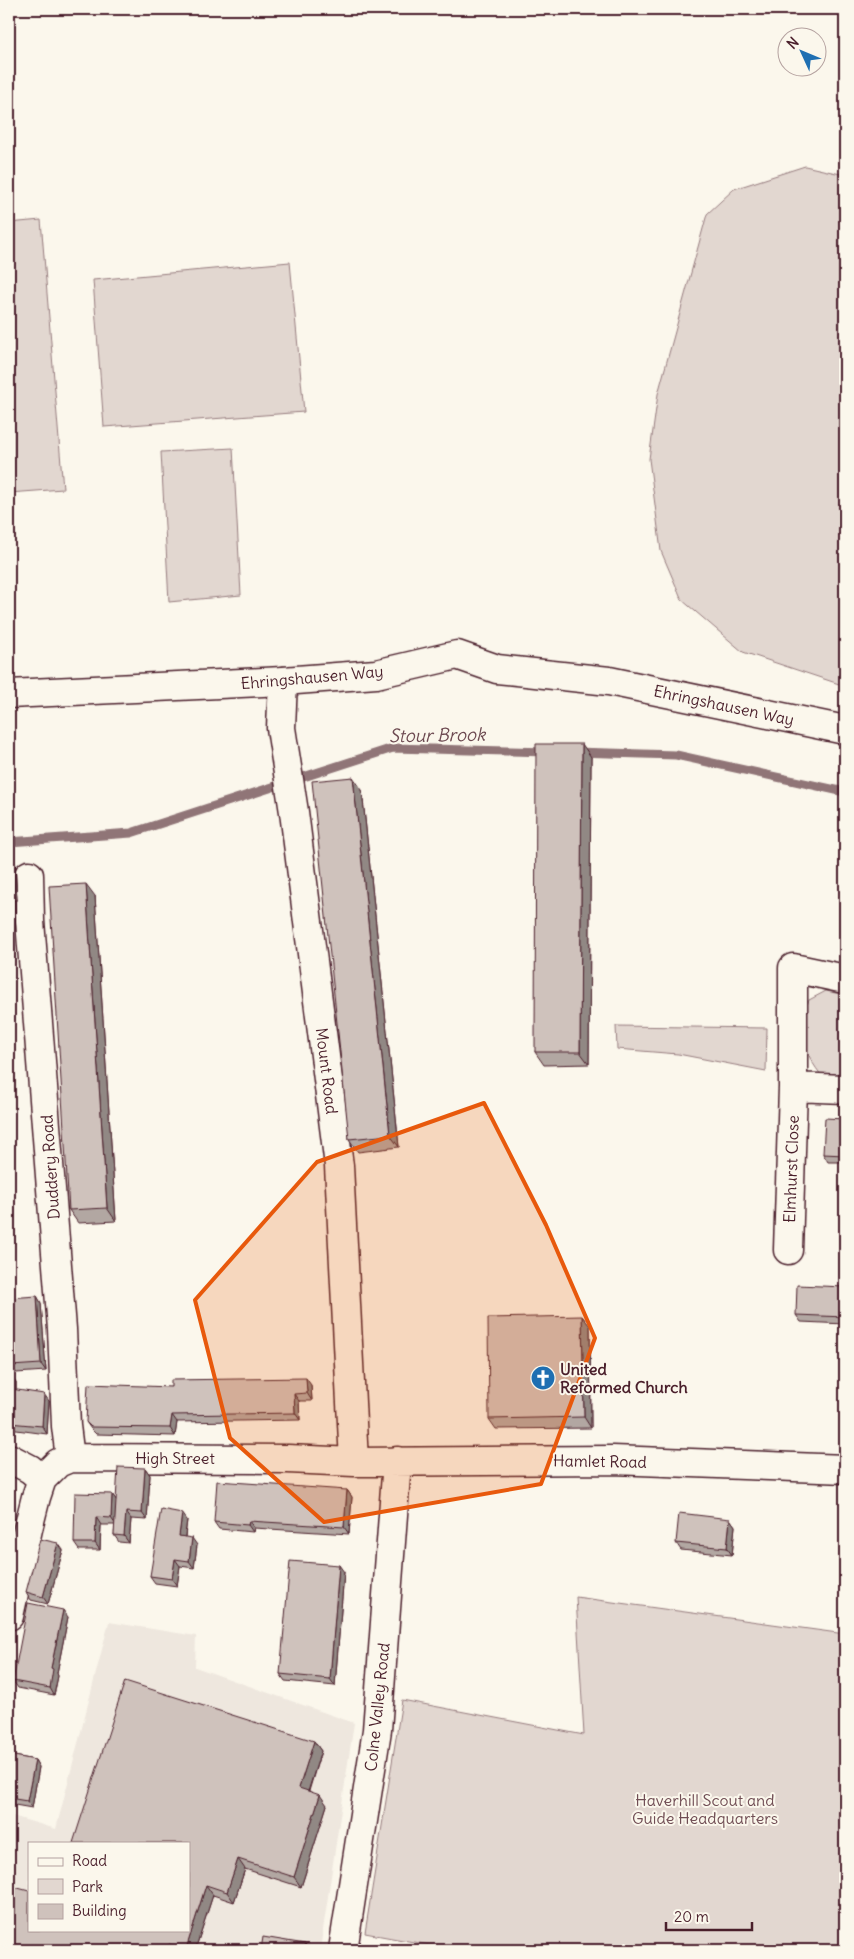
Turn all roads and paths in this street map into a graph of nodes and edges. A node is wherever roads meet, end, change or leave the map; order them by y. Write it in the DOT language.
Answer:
graph roads {
  1 [pos="283,681"];
  2 [pos="9,694"];
  3 [pos="845,730"];
  4 [pos="29,875"];
  5 [pos="20,922"];
  6 [pos="845,978"];
  7 [pos="793,1087"];
  8 [pos="845,1089"];
  9 [pos="788,1250"];
  10 [pos="9,1458"];
  11 [pos="70,1458"];
  12 [pos="397,1461"];
  13 [pos="354,1462"];
  14 [pos="845,1469"];
  15 [pos="42,1479"];
  16 [pos="9,1616"];
  17 [pos="343,1950"];
  1 -- 2 [label="street, Ehringshausen Way"];
  1 -- 3 [label="street, Ehringshausen Way"];
  1 -- 13 [label="street, Mount Road"];
  4 -- 5 [label="street, Duddery Road"];
  5 -- 11 [label="street, Duddery Road"];
  6 -- 7 [label="street, Elmhurst Close"];
  7 -- 8 [label="street"];
  7 -- 9 [label="street, Elmhurst Close"];
  10 -- 15 [label="street"];
  11 -- 13 [label="street, High Street"];
  11 -- 15 [label="street"];
  12 -- 13 [label="street, Hamlet Road"];
  12 -- 14 [label="street, Hamlet Road"];
  12 -- 17 [label="street, Colne Valley Road"];
  15 -- 16 [label="street"];
}
